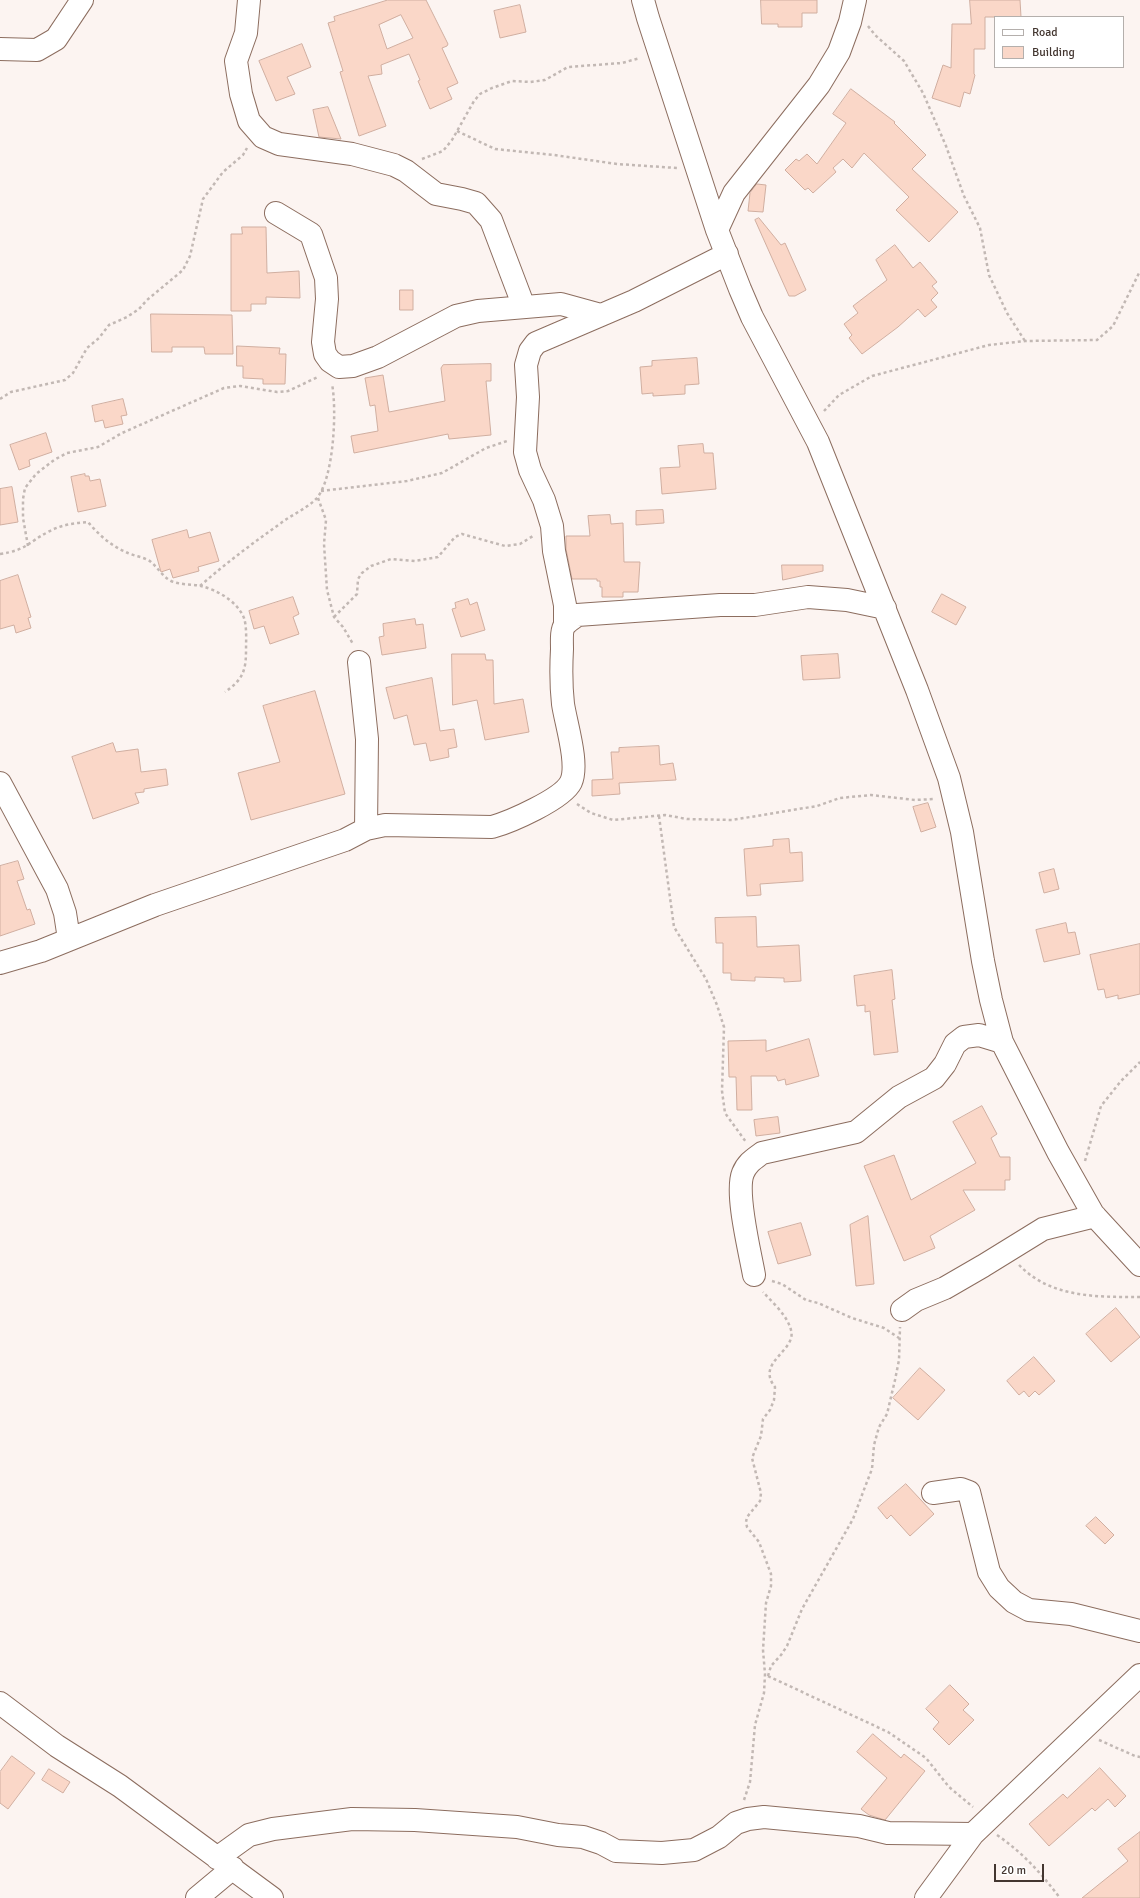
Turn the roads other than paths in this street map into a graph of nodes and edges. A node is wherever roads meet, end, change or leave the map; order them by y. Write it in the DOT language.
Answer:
graph roads {
  1 [pos="82,0"];
  2 [pos="248,0"];
  3 [pos="643,0"];
  4 [pos="855,4"];
  5 [pos="0,49"];
  6 [pos="276,213"];
  7 [pos="717,230"];
  8 [pos="727,254"];
  9 [pos="524,307"];
  10 [pos="601,315"];
  11 [pos="885,608"];
  12 [pos="565,625"];
  13 [pos="359,662"];
  14 [pos="0,783"];
  15 [pos="366,829"];
  16 [pos="69,939"];
  17 [pos="0,963"];
  18 [pos="1002,1042"];
  19 [pos="1095,1216"];
  20 [pos="1140,1265"];
  21 [pos="755,1278"];
  22 [pos="902,1310"];
  23 [pos="933,1493"];
  24 [pos="1140,1632"];
  25 [pos="1140,1675"];
  26 [pos="0,1703"];
  27 [pos="981,1826"];
  28 [pos="225,1863"];
  29 [pos="198,1898"];
  30 [pos="272,1898"];
  31 [pos="926,1898"];
  1 -- 5 [label="street"];
  2 -- 9 [label="street"];
  3 -- 7 [label="street"];
  4 -- 7 [label="street"];
  6 -- 9 [label="street"];
  7 -- 8 [label="street"];
  8 -- 10 [label="street"];
  8 -- 11 [label="street"];
  9 -- 10 [label="street"];
  10 -- 12 [label="street"];
  11 -- 12 [label="street"];
  11 -- 18 [label="street"];
  12 -- 15 [label="street"];
  13 -- 15 [label="street"];
  14 -- 16 [label="street"];
  15 -- 16 [label="street"];
  16 -- 17 [label="street"];
  18 -- 19 [label="street"];
  18 -- 21 [label="street"];
  19 -- 20 [label="street"];
  19 -- 22 [label="street"];
  23 -- 24 [label="street"];
  25 -- 27 [label="street"];
  26 -- 28 [label="street"];
  27 -- 28 [label="street"];
  27 -- 31 [label="street"];
  28 -- 29 [label="street"];
  28 -- 30 [label="street"];
}
